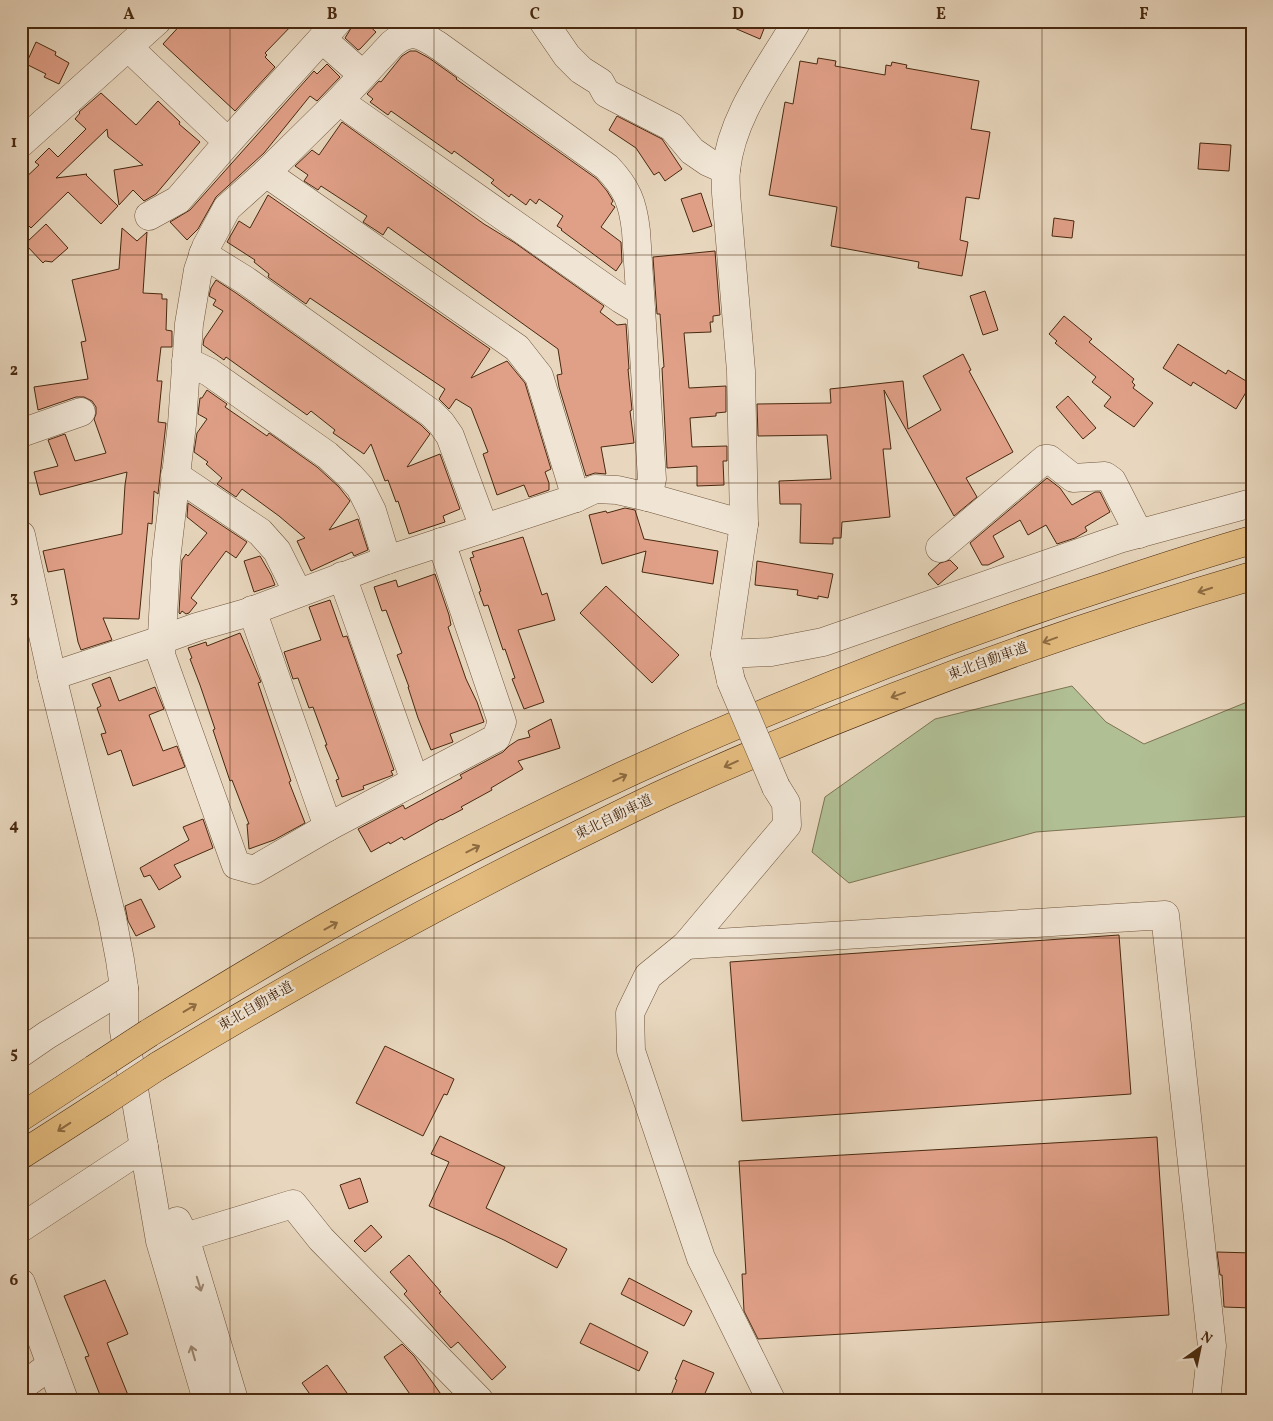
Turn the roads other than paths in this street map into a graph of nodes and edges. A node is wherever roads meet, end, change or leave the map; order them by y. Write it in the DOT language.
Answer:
graph roads {
  1 [pos="157,21"];
  2 [pos="797,21"];
  3 [pos="550,24"];
  4 [pos="330,30"];
  5 [pos="129,48"];
  6 [pos="363,75"];
  7 [pos="339,101"];
  8 [pos="228,142"];
  9 [pos="21,143"];
  10 [pos="726,170"];
  11 [pos="266,173"];
  12 [pos="149,216"];
  13 [pos="203,254"];
  14 [pos="641,311"];
  15 [pos="186,361"];
  16 [pos="81,412"];
  17 [pos="21,433"];
  18 [pos="175,475"];
  19 [pos="648,497"];
  20 [pos="576,498"];
  21 [pos="1252,502"];
  22 [pos="744,524"];
  23 [pos="484,528"];
  24 [pos="1139,534"];
  25 [pos="21,535"];
  26 [pos="1252,540"];
  27 [pos="441,542"];
  28 [pos="940,548"];
  29 [pos="387,560"];
  30 [pos="342,576"];
  31 [pos="1252,576"];
  32 [pos="298,593"];
  33 [pos="252,610"];
  34 [pos="161,640"];
  35 [pos="725,654"];
  36 [pos="52,676"];
  37 [pos="415,781"];
  38 [pos="328,827"];
  39 [pos="686,945"];
  40 [pos="124,988"];
  41 [pos="21,1053"];
  42 [pos="21,1117"];
  43 [pos="144,1147"];
  44 [pos="21,1155"];
  45 [pos="21,1228"];
  46 [pos="184,1237"];
  47 [pos="21,1283"];
  48 [pos="51,1365"];
  49 [pos="21,1387"];
  50 [pos="64,1400"];
  51 [pos="207,1400"];
  52 [pos="234,1400"];
  53 [pos="479,1400"];
  54 [pos="771,1400"];
  55 [pos="1206,1400"];
  1 -- 5 [label="street"];
  2 -- 10 [label="street"];
  3 -- 10 [label="street"];
  4 -- 6 [label="street"];
  4 -- 8 [label="street"];
  5 -- 8 [label="street"];
  5 -- 9 [label="street"];
  6 -- 7 [label="street"];
  6 -- 14 [label="street"];
  7 -- 11 [label="street"];
  7 -- 14 [label="street"];
  8 -- 12 [label="street"];
  10 -- 22 [label="street"];
  11 -- 13 [label="street"];
  11 -- 20 [label="street"];
  13 -- 15 [label="street"];
  13 -- 23 [label="street"];
  14 -- 19 [label="street"];
  15 -- 18 [label="street"];
  15 -- 29 [label="street"];
  16 -- 17 [label="street"];
  18 -- 32 [label="street"];
  18 -- 34 [label="street"];
  19 -- 20 [label="street"];
  19 -- 22 [label="street"];
  20 -- 23 [label="street"];
  21 -- 24 [label="street"];
  22 -- 35 [label="street"];
  23 -- 27 [label="street"];
  24 -- 28 [label="street"];
  24 -- 35 [label="street"];
  25 -- 36 [label="street"];
  42 -- 26 [label="highway, one-way, bridge"];
  27 -- 29 [label="street"];
  27 -- 37 [label="street"];
  29 -- 30 [label="street"];
  30 -- 32 [label="street"];
  30 -- 37 [label="street"];
  31 -- 44 [label="highway, 東北自動車道, one-way, bridge"];
  32 -- 33 [label="street"];
  33 -- 34 [label="street"];
  33 -- 38 [label="street"];
  34 -- 36 [label="street"];
  34 -- 38 [label="street"];
  35 -- 39 [label="street, bridge"];
  36 -- 40 [label="street"];
  37 -- 38 [label="street"];
  39 -- 54 [label="street"];
  39 -- 55 [label="street"];
  40 -- 41 [label="street"];
  40 -- 43 [label="street"];
  43 -- 45 [label="street"];
  43 -- 46 [label="street"];
  51 -- 43 [label="street, one-way"];
  46 -- 52 [label="street, one-way"];
  46 -- 53 [label="street"];
  47 -- 48 [label="street"];
  48 -- 49 [label="street"];
  48 -- 50 [label="street"];
}
